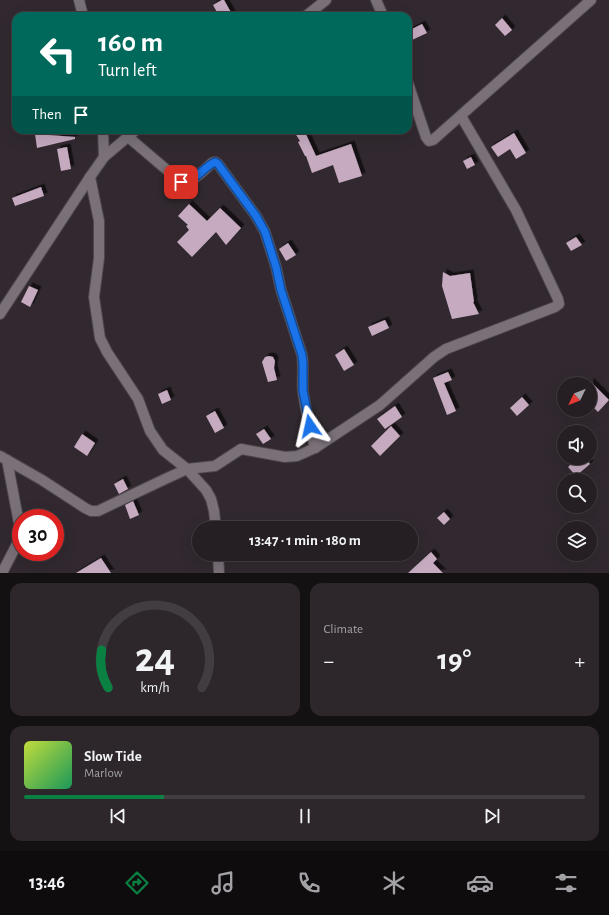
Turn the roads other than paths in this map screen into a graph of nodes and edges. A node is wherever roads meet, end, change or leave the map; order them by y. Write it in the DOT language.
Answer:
graph roads {
  1 [pos="79,0"];
  2 [pos="326,0"];
  3 [pos="376,0"];
  4 [pos="591,0"];
  5 [pos="83,12"];
  6 [pos="311,12"];
  7 [pos="382,12"];
  8 [pos="412,95"];
  9 [pos="461,116"];
  10 [pos="103,134"];
  11 [pos="130,134"];
  12 [pos="127,136"];
  13 [pos="104,157"];
  14 [pos="90,177"];
  15 [pos="0,314"];
  16 [pos="315,448"];
  17 [pos="3,458"];
  18 [pos="187,470"];
  19 [pos="215,521"];
  20 [pos="218,561"];
  21 [pos="2,573"];
  22 [pos="219,573"];
  1 -- 5 [label="street"];
  2 -- 6 [label="street"];
  3 -- 7 [label="street"];
  4 -- 9 [label="street"];
  8 -- 9 [label="street"];
  9 -- 16 [label="street"];
  10 -- 13 [label="street"];
  11 -- 12 [label="street"];
  12 -- 13 [label="street"];
  12 -- 16 [label="street"];
  13 -- 14 [label="street"];
  14 -- 15 [label="street"];
  14 -- 18 [label="street"];
  16 -- 18 [label="street"];
  17 -- 18 [label="street"];
  17 -- 21 [label="street"];
  18 -- 19 [label="street"];
  20 -- 22 [label="street"];
}
